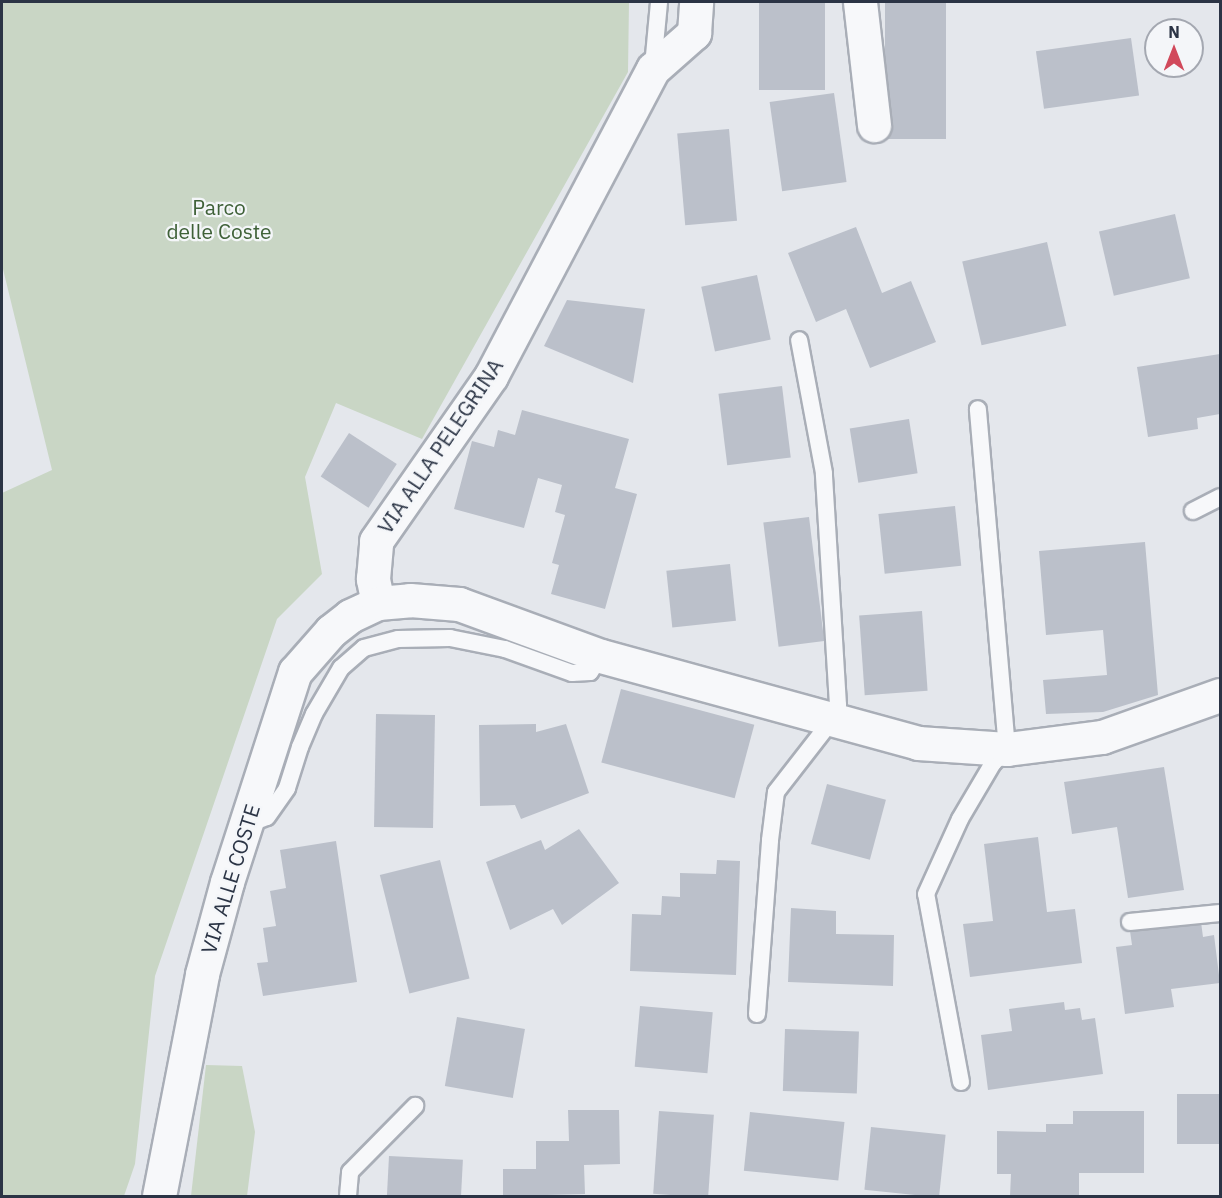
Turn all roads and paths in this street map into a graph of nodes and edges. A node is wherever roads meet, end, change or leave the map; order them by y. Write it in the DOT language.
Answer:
graph roads {
  1 [pos="659,2"];
  2 [pos="696,2"];
  3 [pos="860,2"];
  4 [pos="653,69"];
  5 [pos="874,125"];
  6 [pos="799,340"];
  7 [pos="978,409"];
  8 [pos="1221,497"];
  9 [pos="1193,511"];
  10 [pos="378,603"];
  11 [pos="601,656"];
  12 [pos="1221,695"];
  13 [pos="832,720"];
  14 [pos="1007,749"];
  15 [pos="246,825"];
  16 [pos="1221,913"];
  17 [pos="1130,922"];
  18 [pos="757,1014"];
  19 [pos="961,1082"];
  20 [pos="415,1106"];
  21 [pos="159,1197"];
  22 [pos="348,1197"];
  1 -- 4 [label="lane, VIA ALLA PELEGRINA"];
  2 -- 4 [label="street, VIA ALLA PELEGRINA"];
  3 -- 5 [label="street"];
  4 -- 10 [label="street, VIA ALLA PELEGRINA"];
  6 -- 13 [label="lane"];
  7 -- 14 [label="lane"];
  8 -- 9 [label="lane"];
  10 -- 11 [label="street"];
  10 -- 15 [label="street, VIA ALLE COSTE"];
  11 -- 13 [label="street"];
  11 -- 15 [label="lane"];
  12 -- 14 [label="street"];
  13 -- 14 [label="street"];
  13 -- 18 [label="lane"];
  14 -- 19 [label="lane"];
  15 -- 21 [label="street, VIA ALLE COSTE"];
  16 -- 17 [label="lane"];
  20 -- 22 [label="lane"];
}
